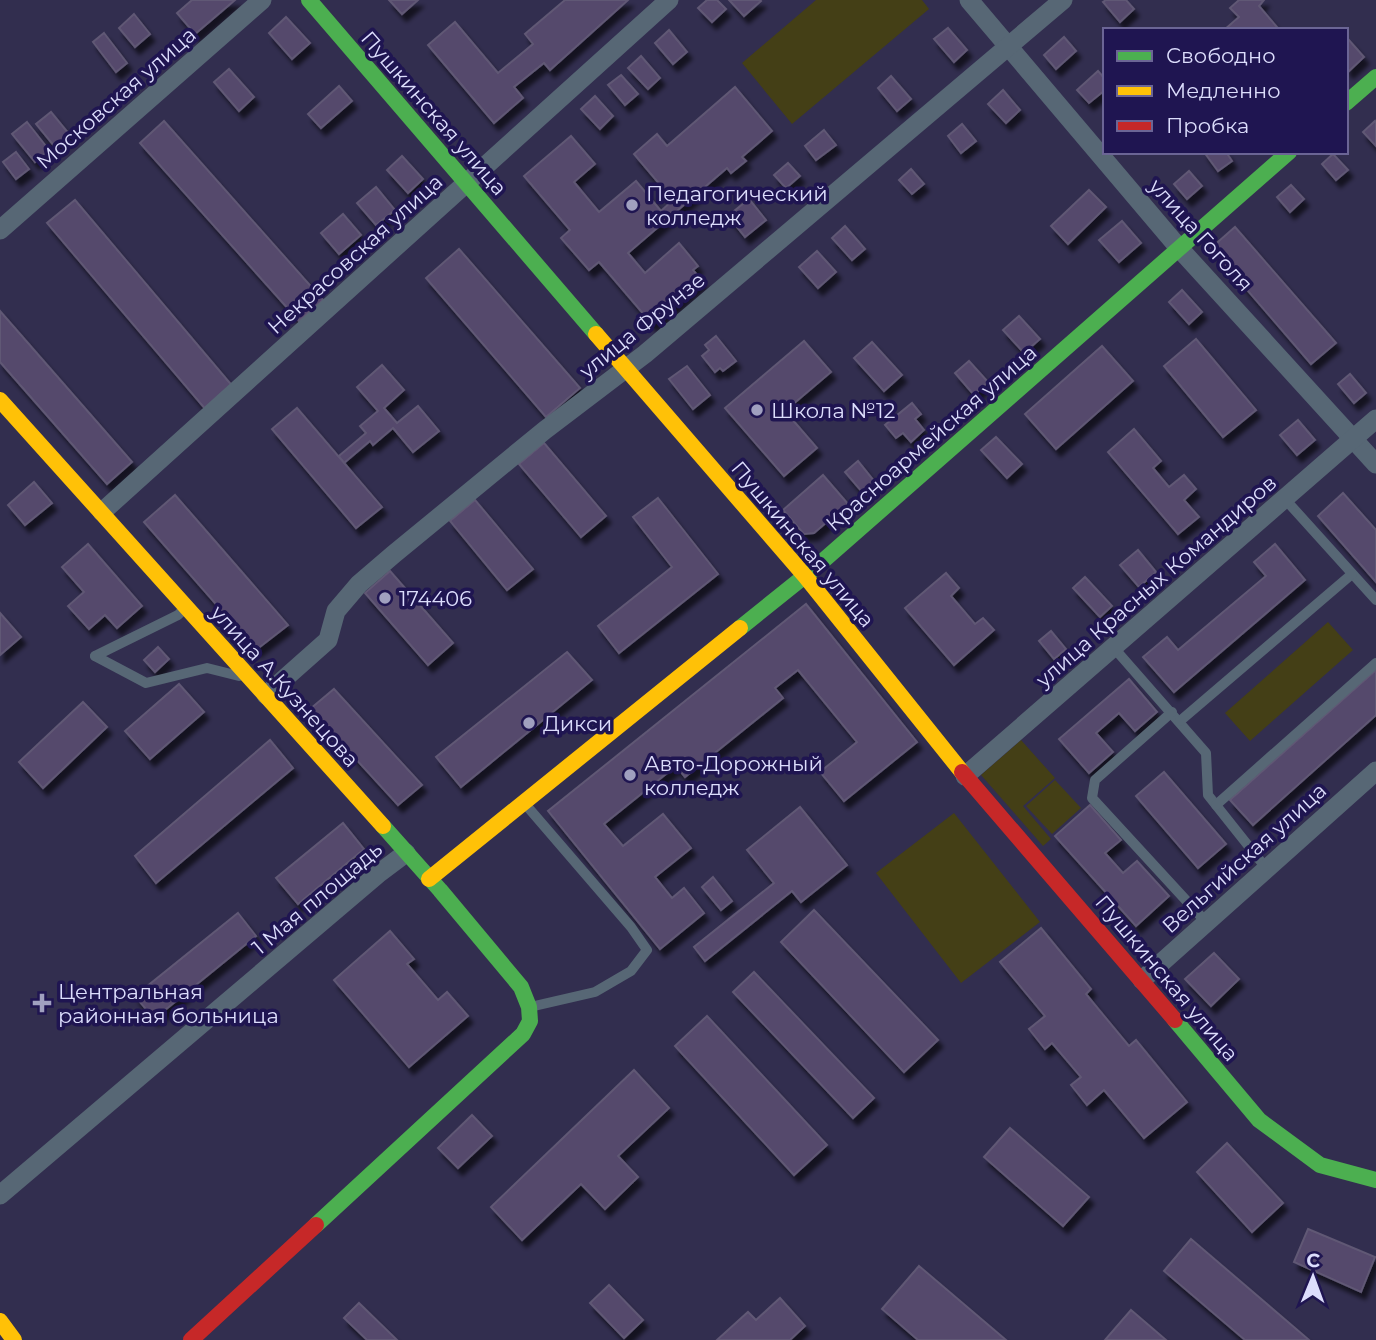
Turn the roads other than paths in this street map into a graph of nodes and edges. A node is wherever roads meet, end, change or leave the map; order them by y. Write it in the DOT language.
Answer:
graph roads {
  1 [pos="262,0"];
  2 [pos="309,0"];
  3 [pos="669,0"];
  4 [pos="969,0"];
  5 [pos="1063,0"];
  6 [pos="1007,47"];
  7 [pos="1376,77"];
  8 [pos="1348,101"];
  9 [pos="1287,154"];
  10 [pos="467,184"];
  11 [pos="0,230"];
  12 [pos="1180,248"];
  13 [pos="626,369"];
  14 [pos="0,400"];
  15 [pos="1376,419"];
  16 [pos="1354,438"];
  17 [pos="1376,464"];
  18 [pos="1284,499"];
  19 [pos="102,512"];
  20 [pos="1352,574"];
  21 [pos="805,576"];
  22 [pos="1376,600"];
  23 [pos="186,607"];
  24 [pos="1114,648"];
  25 [pos="1376,663"];
  26 [pos="252,679"];
  27 [pos="266,695"];
  28 [pos="1172,712"];
  29 [pos="1180,721"];
  30 [pos="1376,771"];
  31 [pos="965,776"];
  32 [pos="524,802"];
  33 [pos="1216,805"];
  34 [pos="406,853"];
  35 [pos="1266,868"];
  36 [pos="429,878"];
  37 [pos="1206,922"];
  38 [pos="1142,980"];
  39 [pos="529,1007"];
  40 [pos="1376,1180"];
  41 [pos="0,1195"];
  42 [pos="0,1321"];
  43 [pos="14,1340"];
  44 [pos="191,1340"];
  1 -- 11 [label="street, Московская улица"];
  2 -- 10 [label="main road, Пушкинская улица"];
  3 -- 10 [label="street, Некрасовская улица"];
  4 -- 6 [label="street, улица Гоголя"];
  5 -- 6 [label="street, улица Фрунзе"];
  6 -- 12 [label="street, улица Гоголя"];
  6 -- 13 [label="street, улица Фрунзе"];
  7 -- 8 [label="main road"];
  9 -- 12 [label="main road, Красноармейская улица"];
  10 -- 13 [label="main road, Пушкинская улица"];
  10 -- 19 [label="street, Некрасовская улица"];
  12 -- 16 [label="street, улица Гоголя"];
  12 -- 21 [label="main road, Красноармейская улица"];
  13 -- 21 [label="main road, Пушкинская улица"];
  13 -- 27 [label="street, улица Фрунзе"];
  14 -- 19 [label="main road, улица А.Кузнецова"];
  15 -- 16 [label="street, улица Красных Командиров"];
  16 -- 17 [label="street, улица Гоголя"];
  16 -- 18 [label="street, улица Красных Командиров"];
  18 -- 20 [label="lane"];
  18 -- 24 [label="street, улица Красных Командиров"];
  19 -- 23 [label="main road, улица А.Кузнецова"];
  20 -- 22 [label="lane"];
  20 -- 29 [label="lane"];
  21 -- 31 [label="main road, Пушкинская улица"];
  21 -- 32 [label="main road, Красноармейская улица"];
  23 -- 26 [label="main road, улица А.Кузнецова"];
  23 -- 26 [label="lane"];
  24 -- 28 [label="lane"];
  24 -- 31 [label="street, улица Красных Командиров"];
  25 -- 33 [label="lane"];
  26 -- 27 [label="main road, улица А.Кузнецова"];
  27 -- 34 [label="main road, улица А.Кузнецова"];
  28 -- 29 [label="lane"];
  28 -- 37 [label="lane"];
  29 -- 33 [label="lane"];
  30 -- 35 [label="street, Вельгийская улица"];
  31 -- 38 [label="main road, Пушкинская улица"];
  32 -- 36 [label="main road, Красноармейская улица"];
  32 -- 39 [label="lane"];
  33 -- 35 [label="lane"];
  34 -- 36 [label="main road, улица А.Кузнецова"];
  34 -- 41 [label="street, 1 Мая площадь"];
  35 -- 37 [label="street, Вельгийская улица"];
  36 -- 39 [label="main road, улица А.Кузнецова"];
  37 -- 38 [label="street, Вельгийская улица"];
  38 -- 40 [label="main road, Пушкинская улица"];
  39 -- 44 [label="main road"];
  42 -- 43 [label="main road"];
}
